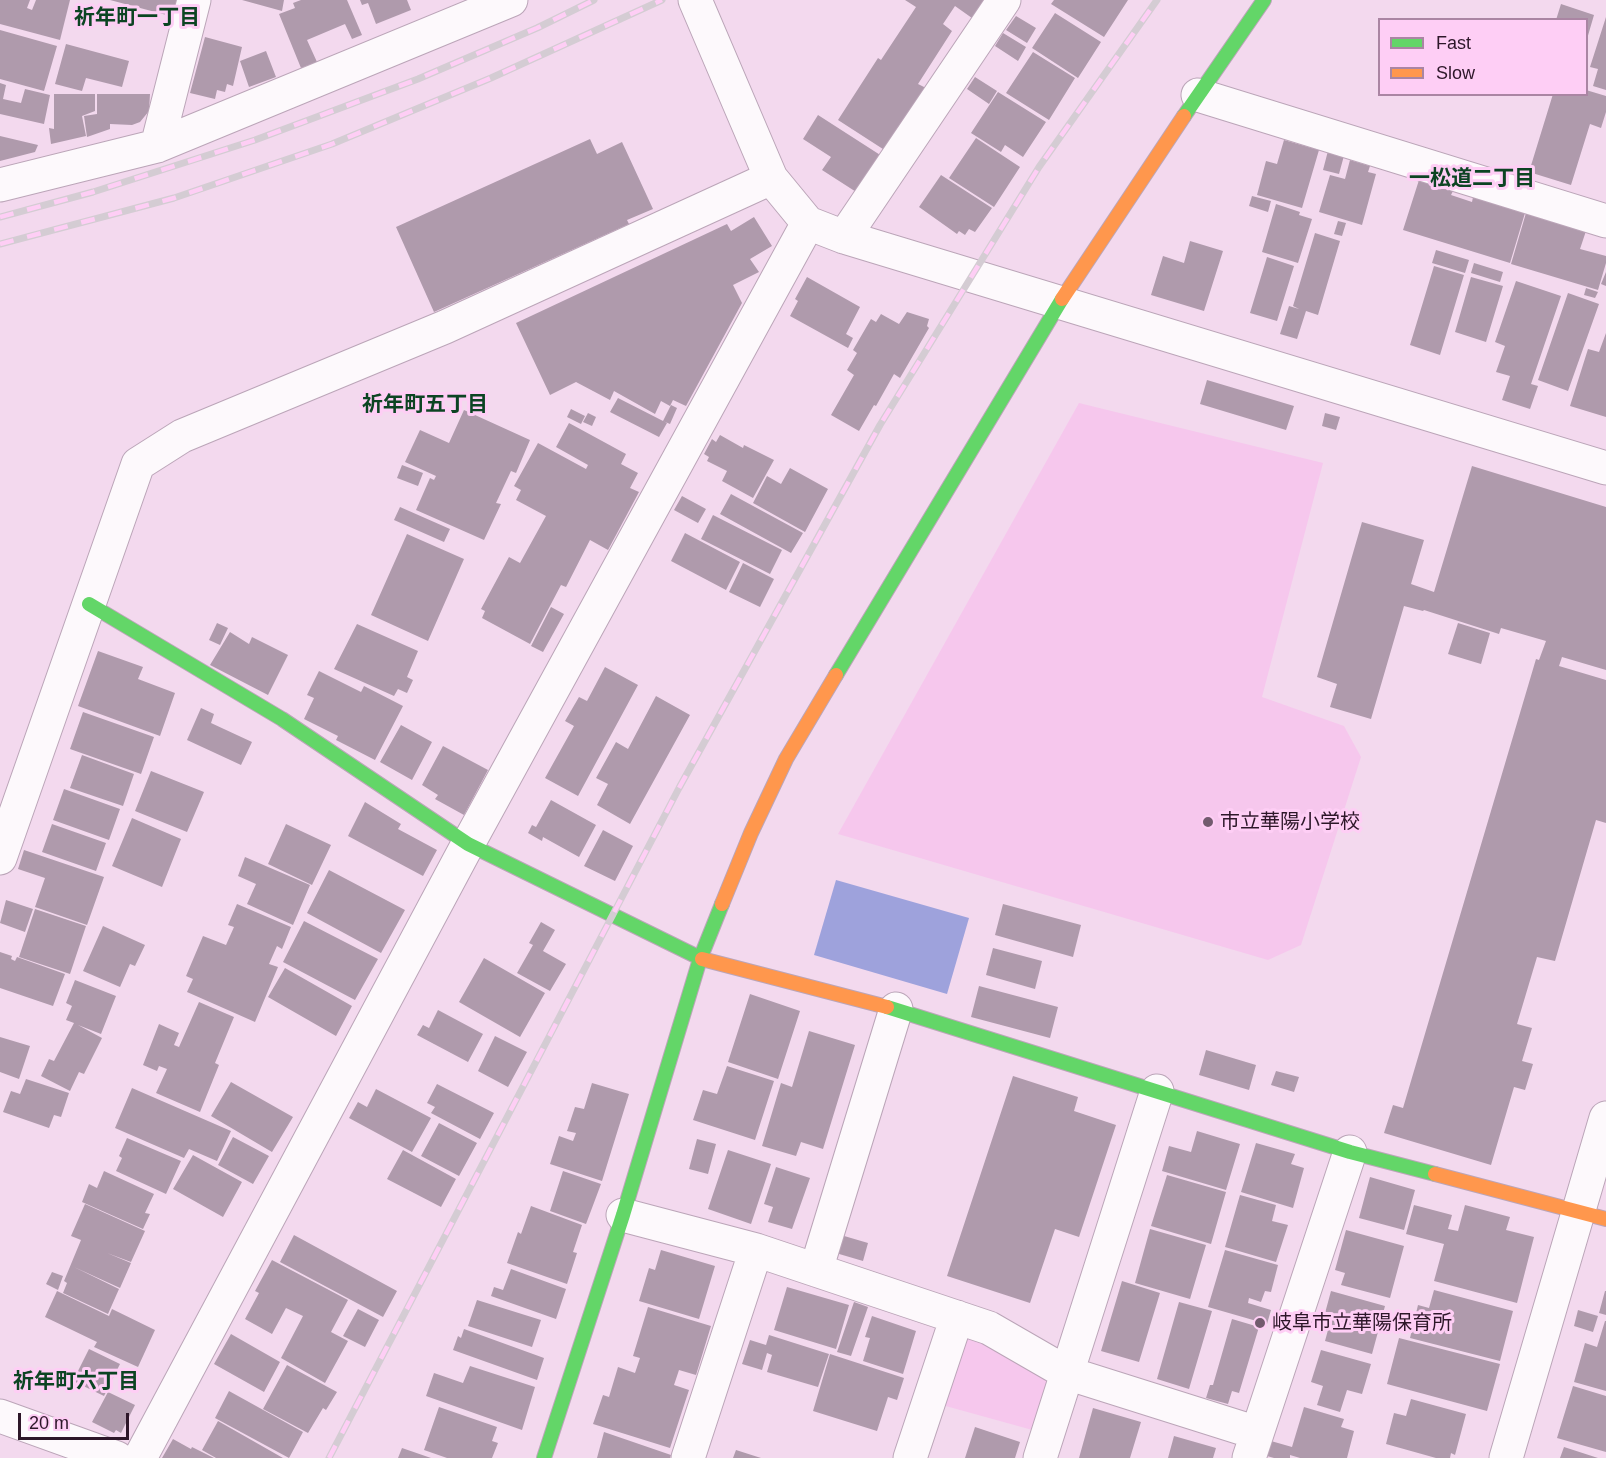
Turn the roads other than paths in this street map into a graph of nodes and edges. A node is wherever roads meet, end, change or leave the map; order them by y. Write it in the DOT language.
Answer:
graph roads {
  1 [pos="194,0"];
  2 [pos="511,0"];
  3 [pos="695,0"];
  4 [pos="1004,0"];
  5 [pos="1264,0"];
  6 [pos="1198,95"];
  7 [pos="158,146"];
  8 [pos="771,178"];
  9 [pos="0,185"];
  10 [pos="1606,221"];
  11 [pos="808,223"];
  12 [pos="844,237"];
  13 [pos="1061,301"];
  14 [pos="1606,468"];
  15 [pos="89,604"];
  16 [pos="468,844"];
  17 [pos="0,858"];
  18 [pos="700,958"];
  19 [pos="896,1009"];
  20 [pos="1157,1091"];
  21 [pos="1606,1118"];
  22 [pos="1350,1152"];
  23 [pos="623,1215"];
  24 [pos="1592,1215"];
  25 [pos="756,1250"];
  26 [pos="816,1270"];
  27 [pos="957,1317"];
  28 [pos="1067,1373"];
  29 [pos="0,1416"];
  30 [pos="1253,1446"];
  31 [pos="117,1458"];
  32 [pos="140,1458"];
  33 [pos="544,1458"];
  34 [pos="688,1458"];
  35 [pos="910,1458"];
  36 [pos="1040,1458"];
  37 [pos="1506,1458"];
  1 -- 7 [label="street"];
  2 -- 7 [label="street"];
  3 -- 8 [label="street"];
  4 -- 12 [label="street"];
  5 -- 6 [label="street"];
  6 -- 10 [label="street"];
  6 -- 13 [label="street"];
  7 -- 9 [label="street"];
  8 -- 11 [label="street"];
  8 -- 15 [label="street"];
  11 -- 12 [label="street"];
  11 -- 16 [label="street"];
  12 -- 13 [label="street"];
  13 -- 14 [label="street"];
  13 -- 18 [label="street"];
  15 -- 16 [label="street"];
  15 -- 17 [label="street"];
  16 -- 18 [label="street"];
  16 -- 32 [label="street"];
  18 -- 19 [label="street"];
  18 -- 23 [label="street"];
  19 -- 20 [label="street"];
  19 -- 26 [label="street"];
  20 -- 22 [label="street"];
  20 -- 28 [label="street"];
  21 -- 24 [label="street"];
  22 -- 24 [label="street"];
  22 -- 30 [label="street"];
  23 -- 25 [label="street"];
  23 -- 33 [label="street"];
  24 -- 37 [label="street"];
  25 -- 26 [label="street"];
  25 -- 34 [label="street"];
  26 -- 27 [label="street"];
  27 -- 28 [label="street"];
  27 -- 35 [label="street"];
  28 -- 30 [label="street"];
  28 -- 36 [label="street"];
  29 -- 31 [label="street"];
}
